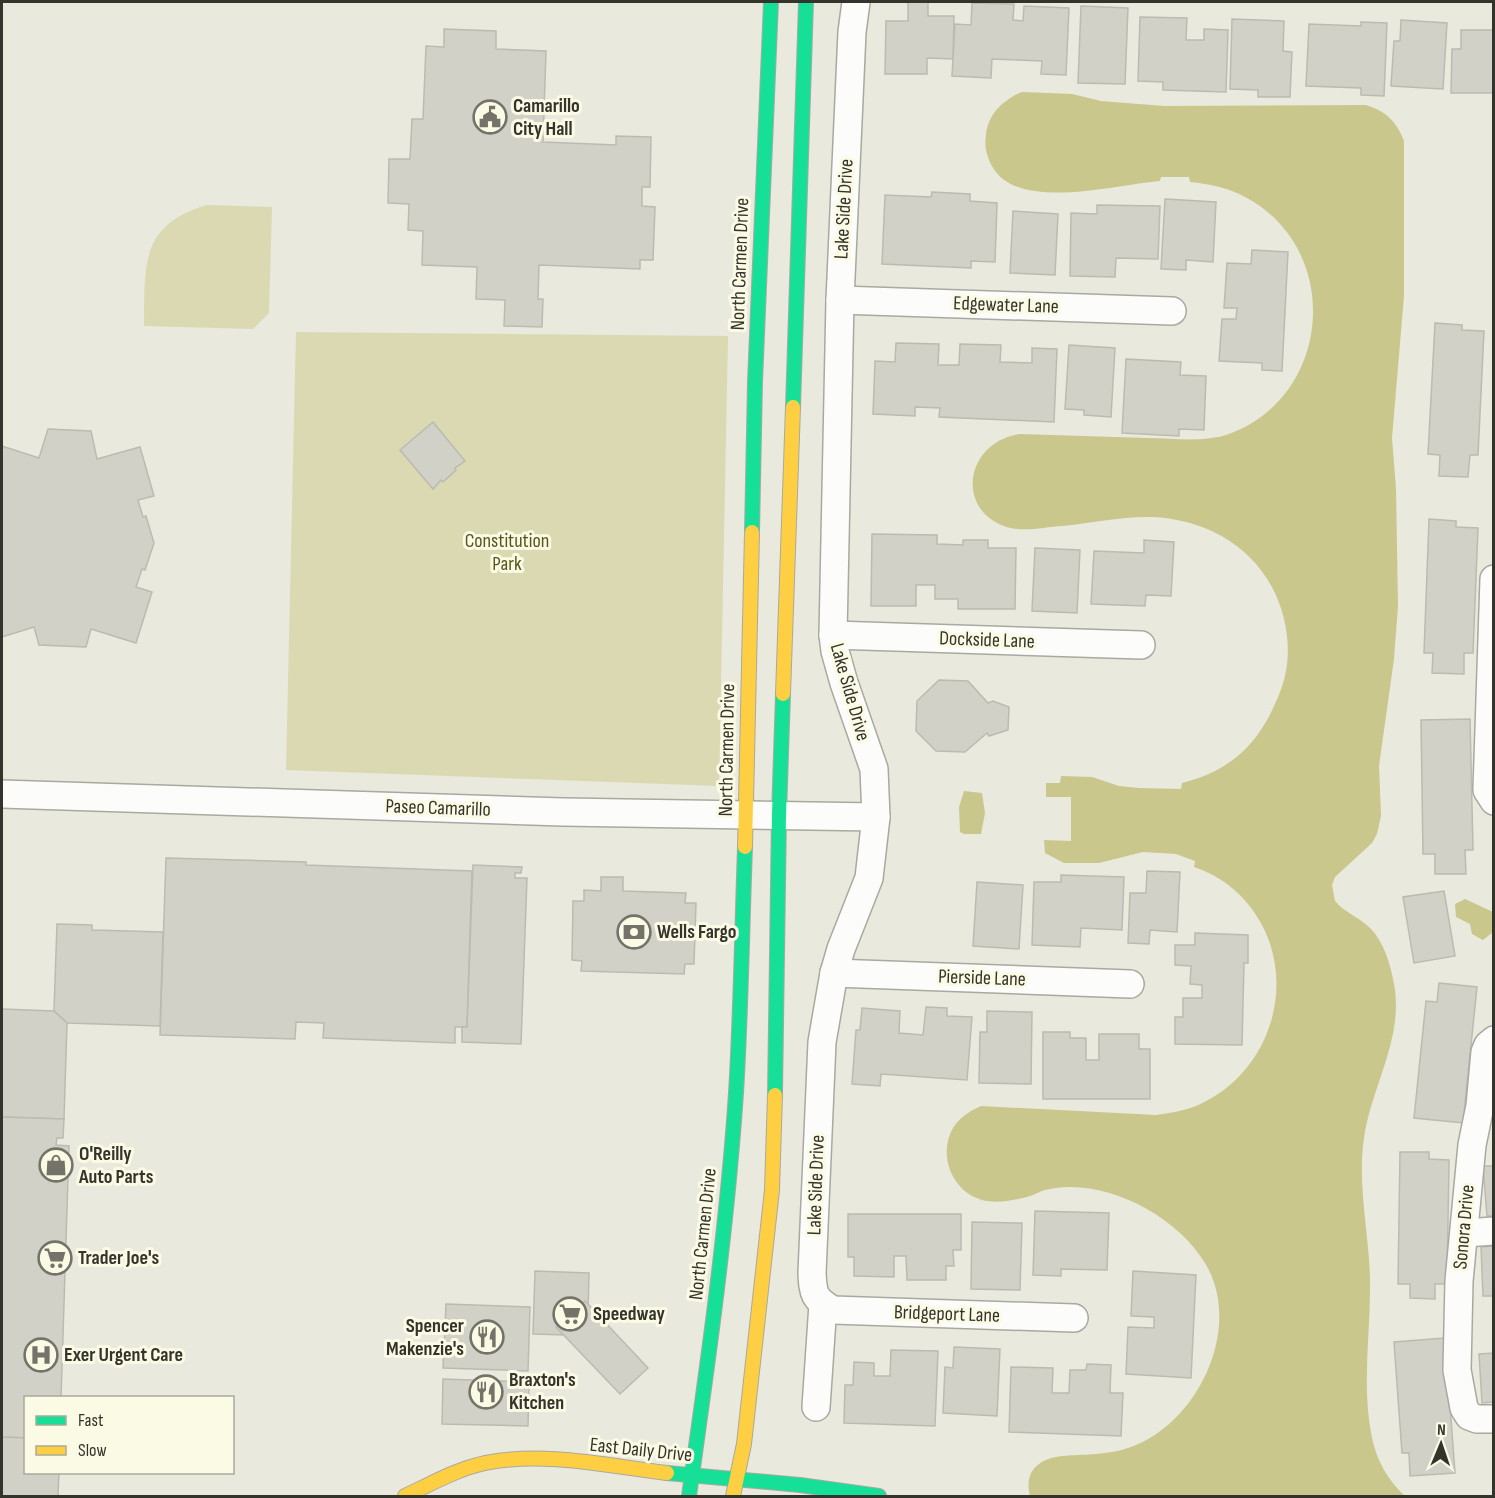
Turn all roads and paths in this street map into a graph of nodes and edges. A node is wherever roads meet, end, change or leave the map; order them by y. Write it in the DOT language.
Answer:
graph roads {
  1 [pos="771,2"];
  2 [pos="806,2"];
  3 [pos="856,2"];
  4 [pos="840,300"];
  5 [pos="1172,311"];
  6 [pos="1494,579"];
  7 [pos="1493,599"];
  8 [pos="833,635"];
  9 [pos="1141,645"];
  10 [pos="2,794"];
  11 [pos="1494,801"];
  12 [pos="746,814"];
  13 [pos="779,815"];
  14 [pos="876,817"];
  15 [pos="834,973"];
  16 [pos="1130,984"];
  17 [pos="1494,1040"];
  18 [pos="1494,1231"];
  19 [pos="1465,1233"];
  20 [pos="823,1304"];
  21 [pos="1074,1318"];
  22 [pos="816,1407"];
  23 [pos="1481,1418"];
  24 [pos="691,1476"];
  25 [pos="736,1479"];
  26 [pos="405,1497"];
  27 [pos="689,1497"];
  28 [pos="733,1497"];
  29 [pos="879,1497"];
  1 -- 12 [label="main road, North Carmen Drive"];
  2 -- 13 [label="main road"];
  3 -- 4 [label="street, Lake Side Drive"];
  4 -- 5 [label="street, Edgewater Lane"];
  4 -- 8 [label="street, Lake Side Drive"];
  6 -- 7 [label="street"];
  7 -- 11 [label="street"];
  8 -- 9 [label="street, Dockside Lane"];
  8 -- 14 [label="street, Lake Side Drive"];
  10 -- 12 [label="street, Paseo Camarillo"];
  12 -- 13 [label="street, Paseo Camarillo"];
  12 -- 24 [label="main road, North Carmen Drive"];
  13 -- 14 [label="street, Paseo Camarillo"];
  13 -- 25 [label="main road"];
  14 -- 15 [label="street, Lake Side Drive"];
  15 -- 16 [label="street, Pierside Lane"];
  15 -- 20 [label="street, Lake Side Drive"];
  17 -- 19 [label="street, Sonora Drive"];
  18 -- 19 [label="street"];
  19 -- 23 [label="street, Sonora Drive"];
  20 -- 21 [label="street, Bridgeport Lane"];
  20 -- 22 [label="street"];
  24 -- 25 [label="main road, East Daily Drive"];
  24 -- 26 [label="main road, East Daily Drive"];
  24 -- 27 [label="main road, North Carmen Drive"];
  25 -- 28 [label="main road"];
  25 -- 29 [label="main road, East Daily Drive"];
}
